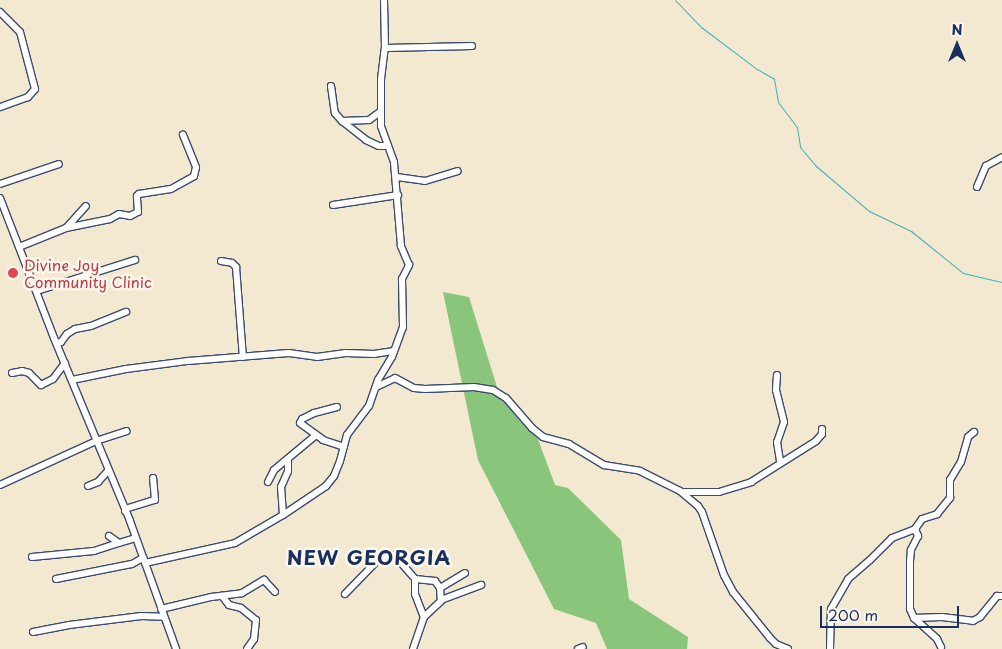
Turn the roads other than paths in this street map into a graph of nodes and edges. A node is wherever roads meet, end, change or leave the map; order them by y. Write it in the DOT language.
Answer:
graph roads {
  1 [pos="384,0"];
  2 [pos="0,12"];
  3 [pos="472,46"];
  4 [pos="385,48"];
  5 [pos="331,86"];
  6 [pos="0,107"];
  7 [pos="380,112"];
  8 [pos="369,120"];
  9 [pos="342,121"];
  10 [pos="381,126"];
  11 [pos="183,134"];
  12 [pos="388,146"];
  13 [pos="1002,157"];
  14 [pos="59,164"];
  15 [pos="458,171"];
  16 [pos="397,177"];
  17 [pos="0,184"];
  18 [pos="977,187"];
  19 [pos="398,194"];
  20 [pos="0,198"];
  21 [pos="333,205"];
  22 [pos="86,206"];
  23 [pos="2,211"];
  24 [pos="66,228"];
  25 [pos="19,247"];
  26 [pos="135,260"];
  27 [pos="221,261"];
  28 [pos="37,292"];
  29 [pos="126,312"];
  30 [pos="56,343"];
  31 [pos="394,351"];
  32 [pos="243,357"];
  33 [pos="65,363"];
  34 [pos="12,373"];
  35 [pos="778,374"];
  36 [pos="72,380"];
  37 [pos="376,387"];
  38 [pos="337,407"];
  39 [pos="822,429"];
  40 [pos="126,431"];
  41 [pos="974,432"];
  42 [pos="315,436"];
  43 [pos="96,441"];
  44 [pos="344,447"];
  45 [pos="288,459"];
  46 [pos="780,462"];
  47 [pos="108,471"];
  48 [pos="153,478"];
  49 [pos="268,482"];
  50 [pos="0,485"];
  51 [pos="88,486"];
  52 [pos="680,491"];
  53 [pos="283,515"];
  54 [pos="130,521"];
  55 [pos="915,529"];
  56 [pos="109,536"];
  57 [pos="135,538"];
  58 [pos="119,543"];
  59 [pos="32,556"];
  60 [pos="144,560"];
  61 [pos="465,573"];
  62 [pos="56,579"];
  63 [pos="415,579"];
  64 [pos="481,585"];
  65 [pos="440,588"];
  66 [pos="275,592"];
  67 [pos="345,594"];
  68 [pos="222,596"];
  69 [pos="1002,596"];
  70 [pos="441,600"];
  71 [pos="161,609"];
  72 [pos="424,616"];
  73 [pos="164,617"];
  74 [pos="914,618"];
  75 [pos="33,632"];
  76 [pos="941,647"];
  77 [pos="176,649"];
  78 [pos="247,649"];
  79 [pos="413,649"];
  80 [pos="788,649"];
  81 [pos="830,649"];
  1 -- 4 [label="street"];
  2 -- 6 [label="street"];
  3 -- 4 [label="street"];
  4 -- 7 [label="street"];
  5 -- 9 [label="street"];
  7 -- 8 [label="street"];
  7 -- 10 [label="street"];
  8 -- 9 [label="street"];
  8 -- 10 [label="street"];
  9 -- 12 [label="street"];
  10 -- 12 [label="street"];
  11 -- 24 [label="street"];
  12 -- 16 [label="street"];
  13 -- 18 [label="street"];
  14 -- 17 [label="street"];
  15 -- 16 [label="street"];
  16 -- 19 [label="street"];
  19 -- 21 [label="street"];
  19 -- 31 [label="street"];
  20 -- 23 [label="street"];
  22 -- 24 [label="street"];
  23 -- 25 [label="street"];
  24 -- 25 [label="street"];
  25 -- 28 [label="street"];
  26 -- 28 [label="street"];
  27 -- 32 [label="street"];
  28 -- 30 [label="street"];
  29 -- 30 [label="street"];
  30 -- 33 [label="street"];
  31 -- 32 [label="street"];
  31 -- 37 [label="street"];
  32 -- 36 [label="street"];
  33 -- 34 [label="street"];
  33 -- 36 [label="street"];
  35 -- 46 [label="street"];
  36 -- 43 [label="street"];
  37 -- 44 [label="street"];
  37 -- 52 [label="street"];
  38 -- 42 [label="street"];
  39 -- 46 [label="street"];
  40 -- 43 [label="street"];
  41 -- 55 [label="street"];
  42 -- 44 [label="street"];
  42 -- 45 [label="street"];
  43 -- 47 [label="street"];
  43 -- 50 [label="street"];
  44 -- 53 [label="street"];
  45 -- 49 [label="street"];
  45 -- 53 [label="street"];
  46 -- 52 [label="street"];
  47 -- 51 [label="street"];
  47 -- 54 [label="street"];
  48 -- 54 [label="street"];
  52 -- 80 [label="street"];
  53 -- 60 [label="street"];
  54 -- 57 [label="street"];
  55 -- 74 [label="street"];
  55 -- 81 [label="street"];
  56 -- 58 [label="street"];
  57 -- 58 [label="street"];
  57 -- 60 [label="street"];
  58 -- 59 [label="street"];
  60 -- 62 [label="street"];
  60 -- 71 [label="street"];
  61 -- 65 [label="street"];
  63 -- 65 [label="street"];
  63 -- 67 [label="street"];
  63 -- 72 [label="street"];
  64 -- 70 [label="street"];
  65 -- 70 [label="street"];
  66 -- 68 [label="street"];
  68 -- 71 [label="street"];
  68 -- 78 [label="street"];
  69 -- 74 [label="street"];
  70 -- 72 [label="street"];
  71 -- 73 [label="street"];
  72 -- 79 [label="street"];
  73 -- 75 [label="street"];
  73 -- 77 [label="street"];
  74 -- 76 [label="street"];
}
